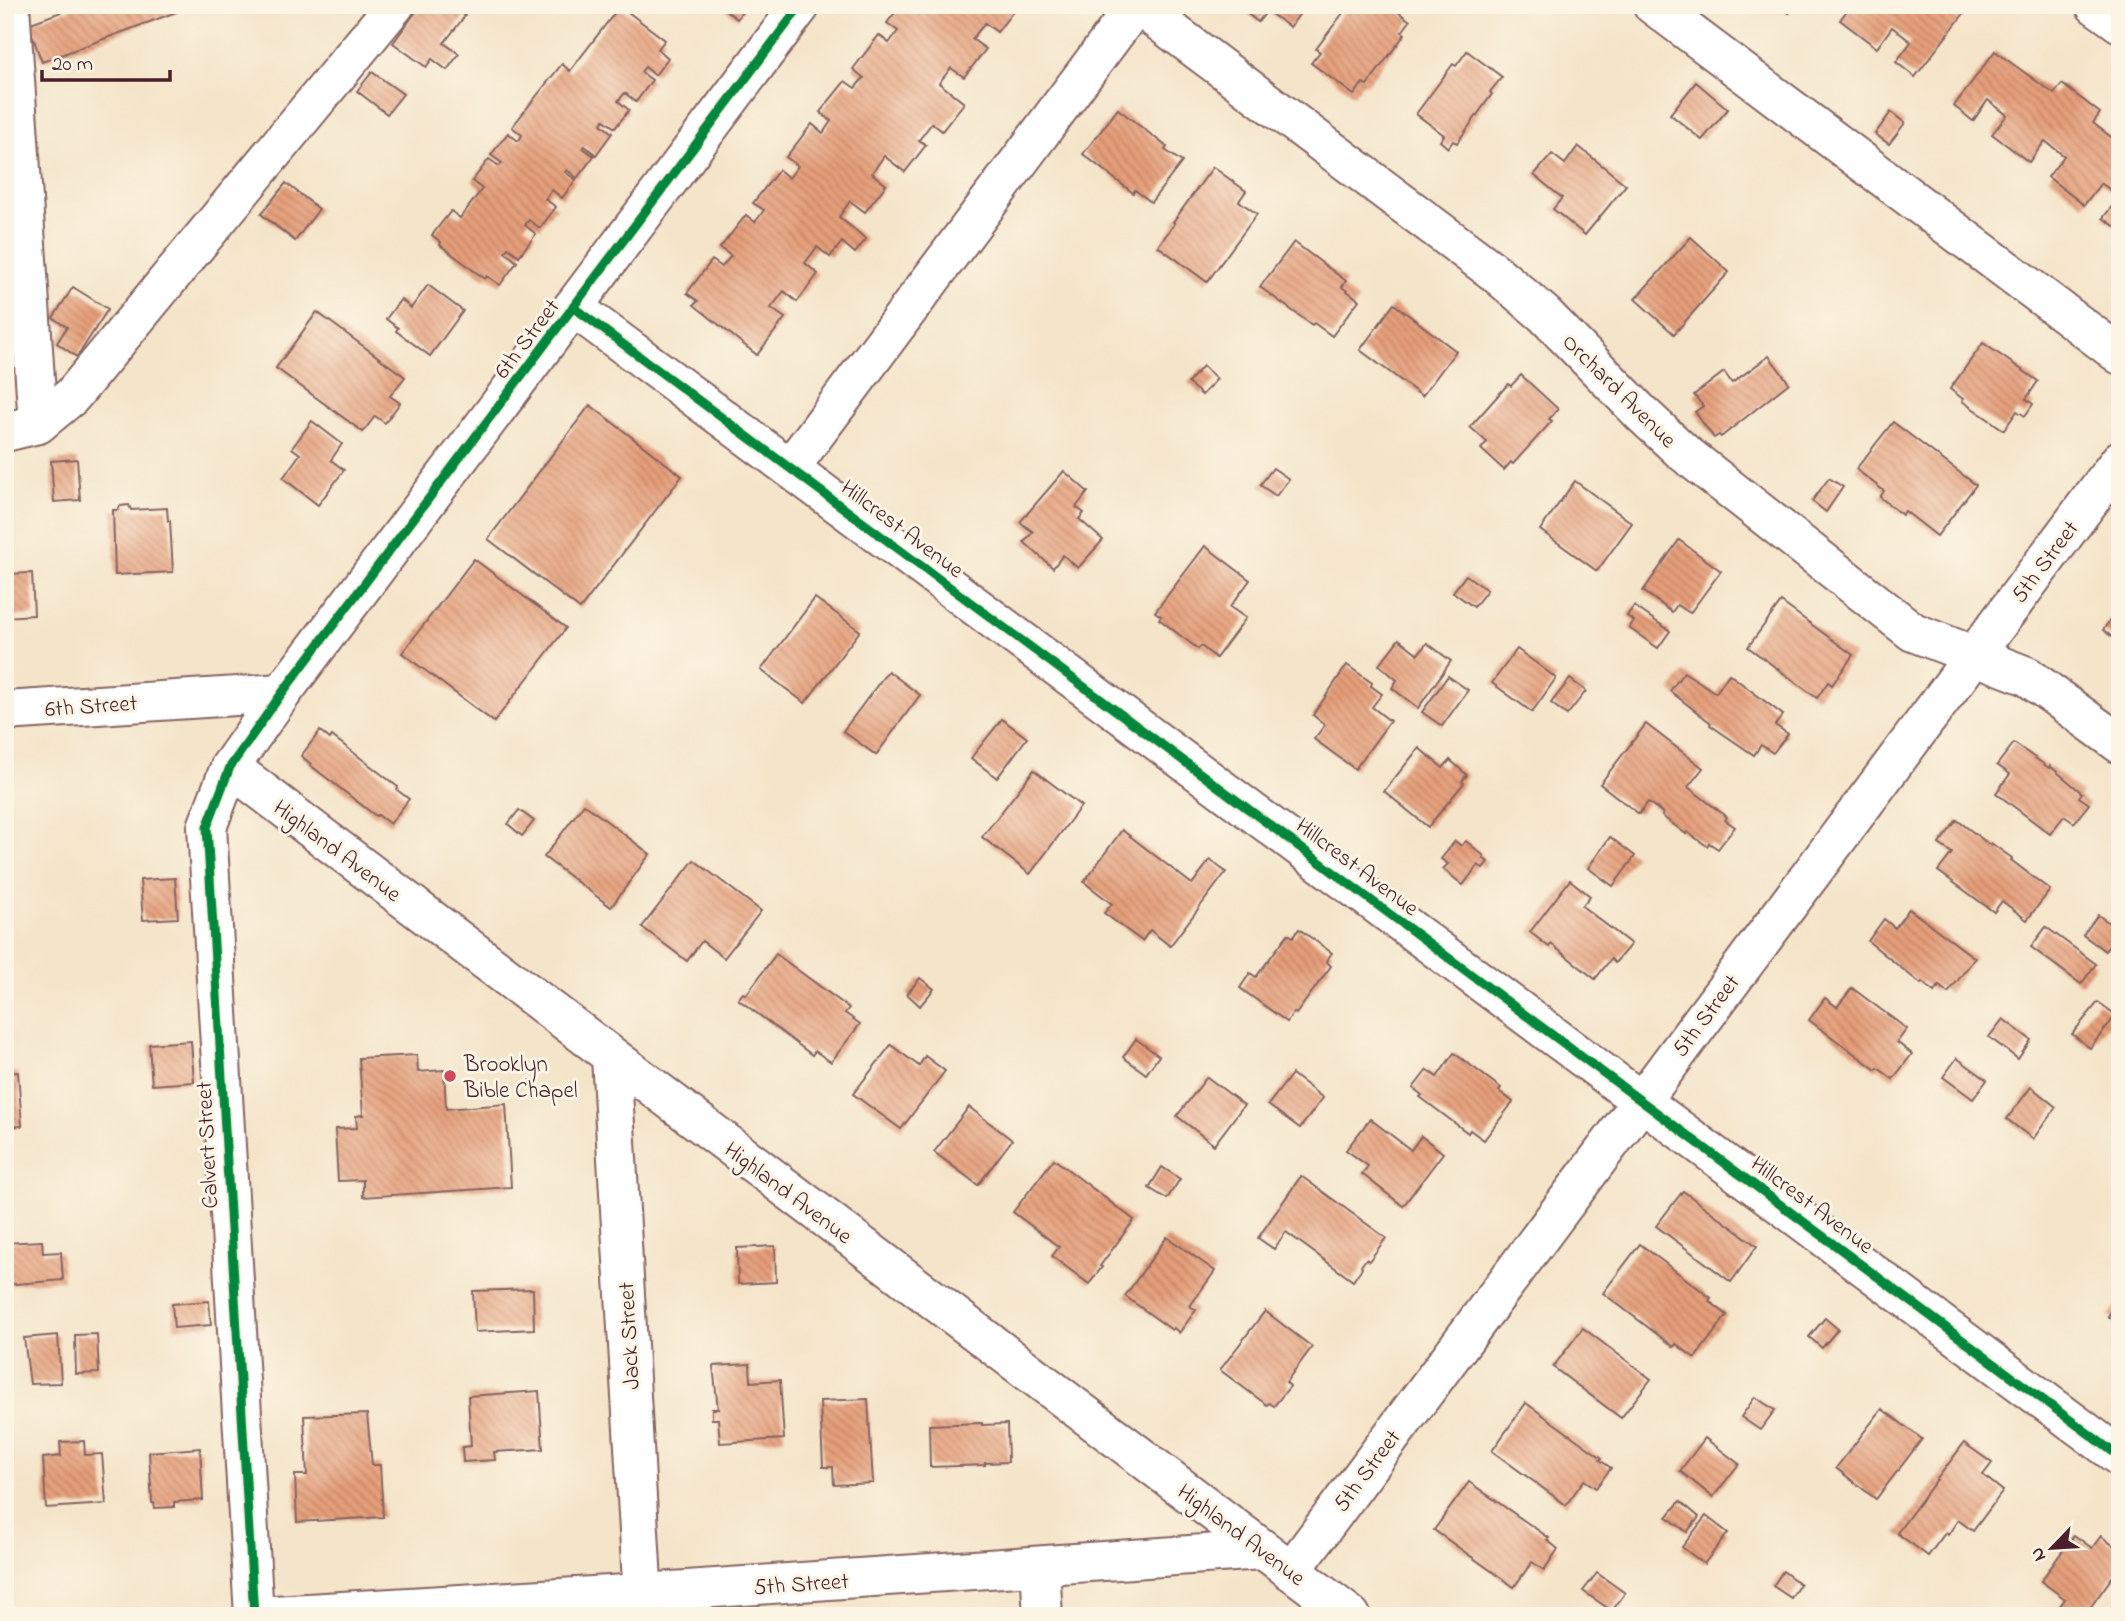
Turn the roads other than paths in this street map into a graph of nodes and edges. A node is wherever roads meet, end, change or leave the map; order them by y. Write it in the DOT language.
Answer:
graph roads {
  1 [pos="7,5"];
  2 [pos="395,5"];
  3 [pos="801,5"];
  4 [pos="1137,5"];
  5 [pos="1653,5"];
  6 [pos="2095,5"];
  7 [pos="2120,23"];
  8 [pos="573,307"];
  9 [pos="2120,355"];
  10 [pos="22,428"];
  11 [pos="2120,460"];
  12 [pos="790,468"];
  13 [pos="1973,656"];
  14 [pos="282,693"];
  15 [pos="5,711"];
  16 [pos="2120,744"];
  17 [pos="230,767"];
  18 [pos="611,1057"];
  19 [pos="1641,1101"];
  20 [pos="2120,1457"];
  21 [pos="1276,1560"];
  22 [pos="1040,1567"];
  23 [pos="644,1605"];
  24 [pos="255,1616"];
  25 [pos="1042,1616"];
  26 [pos="1350,1616"];
  1 -- 10 [label="street"];
  2 -- 10 [label="street"];
  3 -- 8 [label="street, 6th Street"];
  4 -- 12 [label="street"];
  4 -- 13 [label="street, Orchard Avenue"];
  5 -- 9 [label="street"];
  6 -- 7 [label="street"];
  8 -- 12 [label="street, Hillcrest Avenue"];
  8 -- 14 [label="street, 6th Street"];
  11 -- 13 [label="street, 5th Street"];
  12 -- 19 [label="street, Hillcrest Avenue"];
  13 -- 16 [label="street, Orchard Avenue"];
  13 -- 19 [label="street, 5th Street"];
  14 -- 15 [label="street, 6th Street"];
  14 -- 17 [label="street, Calvert Street"];
  17 -- 18 [label="street, Highland Avenue"];
  17 -- 24 [label="street, Calvert Street"];
  18 -- 21 [label="street, Highland Avenue"];
  18 -- 23 [label="street, Jack Street"];
  19 -- 20 [label="street, Hillcrest Avenue"];
  19 -- 21 [label="street, 5th Street"];
  21 -- 22 [label="street, 5th Street"];
  21 -- 26 [label="street, Highland Avenue"];
  22 -- 23 [label="street, 5th Street"];
  22 -- 25 [label="street"];
  23 -- 24 [label="street, 5th Street"];
}
